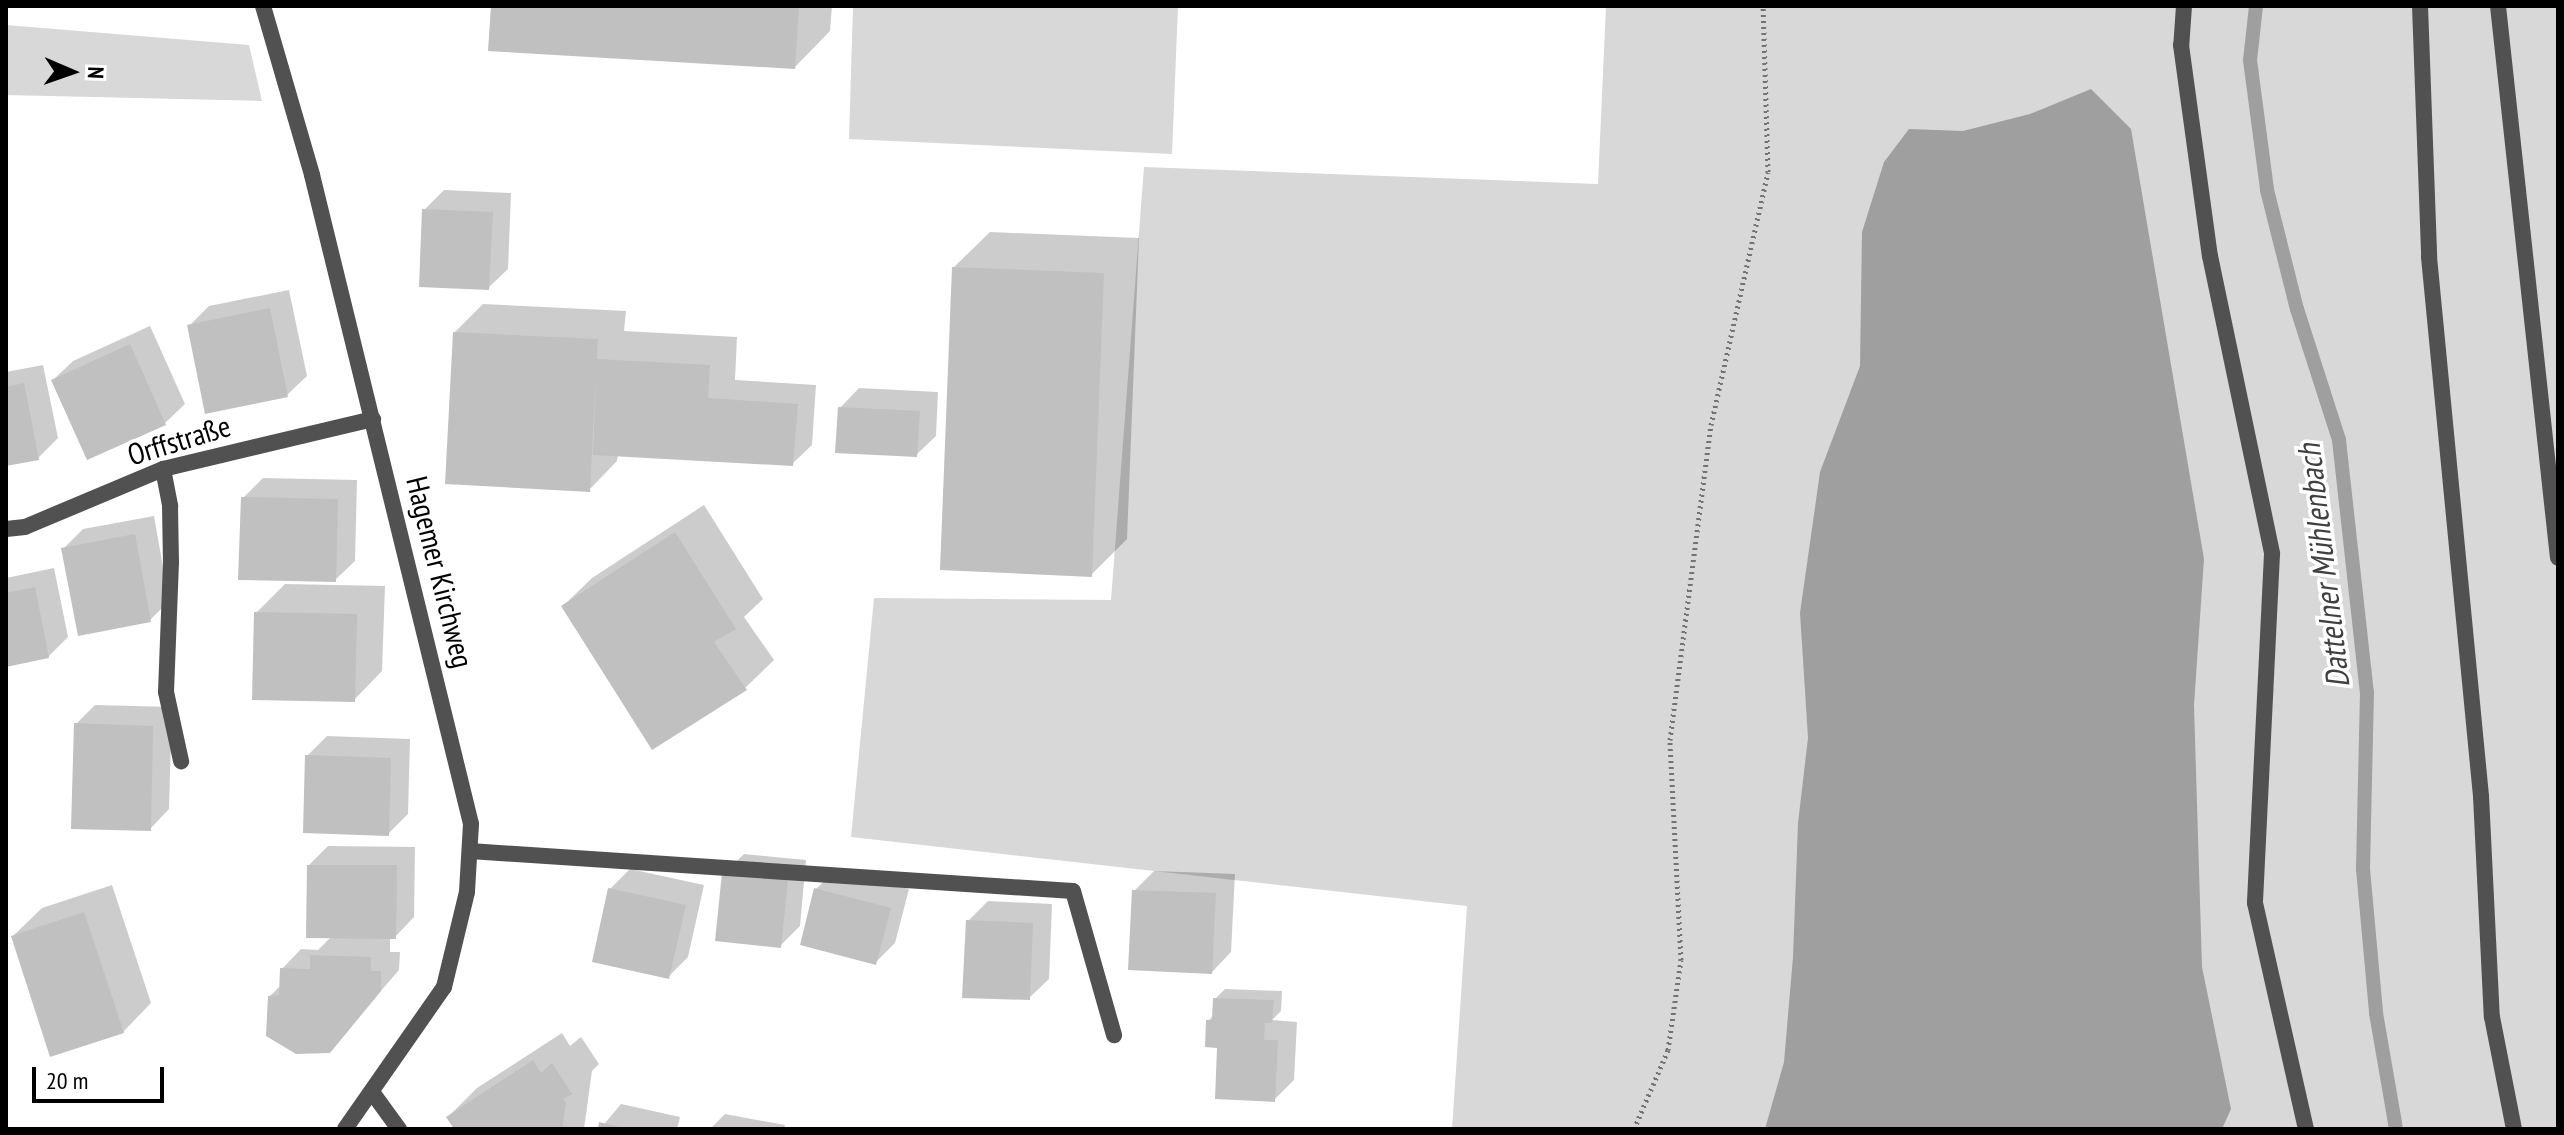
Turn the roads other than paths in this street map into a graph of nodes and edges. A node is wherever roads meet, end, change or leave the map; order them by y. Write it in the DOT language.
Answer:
graph roads {
  1 [pos="263,6"];
  2 [pos="2184,6"];
  3 [pos="2420,6"];
  4 [pos="2498,6"];
  5 [pos="373,419"];
  6 [pos="163,469"];
  7 [pos="6,529"];
  8 [pos="2558,558"];
  9 [pos="181,761"];
  10 [pos="470,851"];
  11 [pos="1114,1035"];
  12 [pos="372,1092"];
  13 [pos="345,1129"];
  14 [pos="399,1129"];
  15 [pos="2306,1129"];
  16 [pos="2514,1129"];
  1 -- 5 [label="street, Hagemer Kirchweg"];
  2 -- 15 [label="street"];
  3 -- 16 [label="street"];
  4 -- 8 [label="street"];
  5 -- 6 [label="street, Orffstraße"];
  5 -- 10 [label="street, Hagemer Kirchweg"];
  6 -- 7 [label="street, Orffstraße"];
  6 -- 9 [label="street"];
  10 -- 11 [label="street"];
  10 -- 12 [label="street, Hagemer Kirchweg"];
  12 -- 13 [label="street, Hagemer Kirchweg"];
  12 -- 14 [label="street"];
}
